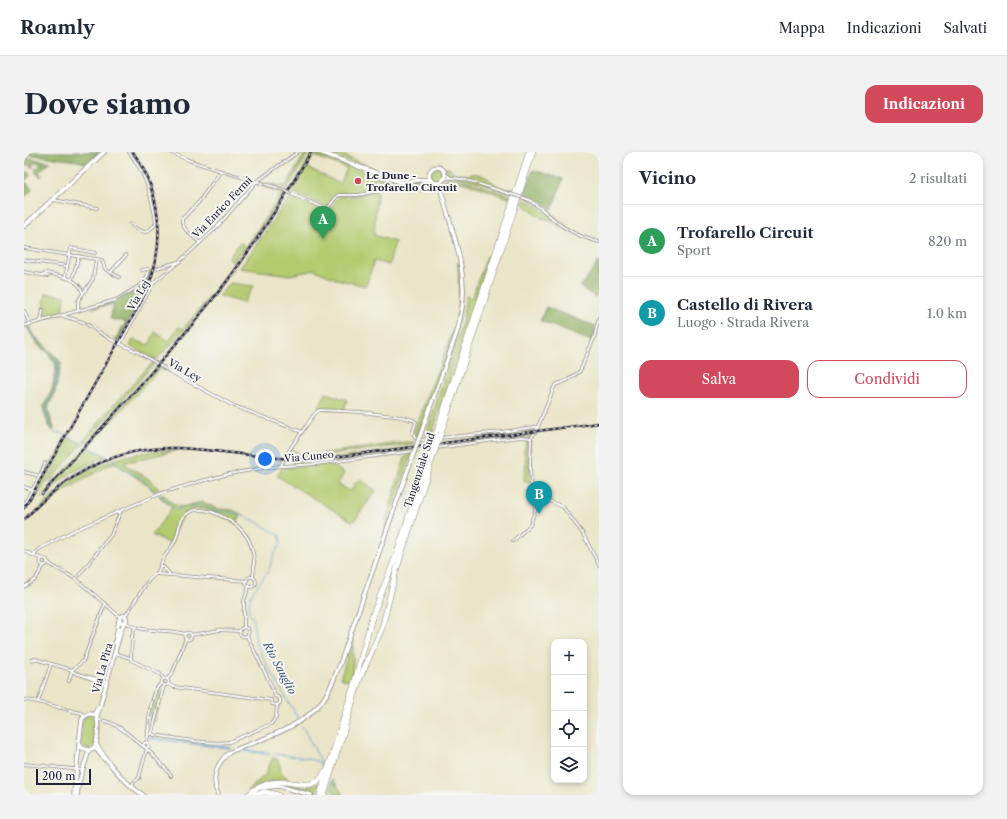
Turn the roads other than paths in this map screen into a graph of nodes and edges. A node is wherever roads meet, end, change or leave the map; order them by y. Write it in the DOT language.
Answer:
graph roads {
  1 [pos="104,152"];
  2 [pos="129,152"];
  3 [pos="170,152"];
  4 [pos="298,152"];
  5 [pos="320,152"];
  6 [pos="529,152"];
  7 [pos="533,152"];
  8 [pos="221,171"];
  9 [pos="428,174"];
  10 [pos="445,174"];
  11 [pos="451,178"];
  12 [pos="421,180"];
  13 [pos="443,180"];
  14 [pos="433,181"];
  15 [pos="256,182"];
  16 [pos="441,190"];
  17 [pos="52,200"];
  18 [pos="97,208"];
  19 [pos="131,224"];
  20 [pos="24,226"];
  21 [pos="599,242"];
  22 [pos="200,243"];
  23 [pos="24,248"];
  24 [pos="95,253"];
  25 [pos="70,254"];
  26 [pos="126,255"];
  27 [pos="79,256"];
  28 [pos="96,259"];
  29 [pos="25,260"];
  30 [pos="179,262"];
  31 [pos="67,266"];
  32 [pos="157,268"];
  33 [pos="142,270"];
  34 [pos="24,272"];
  35 [pos="111,272"];
  36 [pos="65,277"];
  37 [pos="120,277"];
  38 [pos="72,279"];
  39 [pos="83,293"];
  40 [pos="42,310"];
  41 [pos="78,310"];
  42 [pos="24,311"];
  43 [pos="63,316"];
  44 [pos="599,318"];
  45 [pos="41,321"];
  46 [pos="27,325"];
  47 [pos="120,344"];
  48 [pos="302,432"];
  49 [pos="438,433"];
  50 [pos="535,433"];
  51 [pos="531,438"];
  52 [pos="432,453"];
  53 [pos="45,463"];
  54 [pos="281,466"];
  55 [pos="24,472"];
  56 [pos="40,476"];
  57 [pos="24,487"];
  58 [pos="33,490"];
  59 [pos="534,494"];
  60 [pos="24,504"];
  61 [pos="122,509"];
  62 [pos="514,541"];
  63 [pos="25,551"];
  64 [pos="33,555"];
  65 [pos="41,561"];
  66 [pos="47,561"];
  67 [pos="45,565"];
  68 [pos="51,565"];
  69 [pos="161,565"];
  70 [pos="599,565"];
  71 [pos="41,570"];
  72 [pos="157,574"];
  73 [pos="172,574"];
  74 [pos="253,578"];
  75 [pos="76,579"];
  76 [pos="247,581"];
  77 [pos="249,586"];
  78 [pos="24,587"];
  79 [pos="104,604"];
  80 [pos="125,616"];
  81 [pos="120,618"];
  82 [pos="125,622"];
  83 [pos="135,627"];
  84 [pos="244,627"];
  85 [pos="240,631"];
  86 [pos="185,634"];
  87 [pos="191,635"];
  88 [pos="247,636"];
  89 [pos="186,638"];
  90 [pos="115,653"];
  91 [pos="130,658"];
  92 [pos="32,660"];
  93 [pos="50,664"];
  94 [pos="72,670"];
  95 [pos="164,678"];
  96 [pos="167,679"];
  97 [pos="69,681"];
  98 [pos="105,682"];
  99 [pos="162,682"];
  100 [pos="168,684"];
  101 [pos="164,685"];
  102 [pos="275,696"];
  103 [pos="24,700"];
  104 [pos="271,700"];
  105 [pos="38,702"];
  106 [pos="277,705"];
  107 [pos="85,715"];
  108 [pos="96,717"];
  109 [pos="148,721"];
  110 [pos="154,723"];
  111 [pos="152,733"];
  112 [pos="148,736"];
  113 [pos="137,742"];
  114 [pos="146,743"];
  115 [pos="79,744"];
  116 [pos="96,744"];
  117 [pos="93,748"];
  118 [pos="146,748"];
  119 [pos="89,750"];
  120 [pos="331,760"];
  121 [pos="24,764"];
  122 [pos="76,769"];
  123 [pos="82,770"];
  124 [pos="171,776"];
  125 [pos="132,787"];
  126 [pos="75,795"];
  127 [pos="139,795"];
  128 [pos="143,795"];
  129 [pos="218,795"];
  130 [pos="249,795"];
  131 [pos="254,795"];
  132 [pos="278,795"];
  133 [pos="311,795"];
  134 [pos="320,795"];
  135 [pos="324,795"];
  1 -- 17 [label="main road"];
  2 -- 19 [label="street"];
  3 -- 8 [label="street"];
  4 -- 15 [label="street, Via Enrico Fermi"];
  5 -- 12 [label="street"];
  6 -- 49 [label="highway, Tangenziale Sud"];
  7 -- 49 [label="highway, Tangenziale Sud"];
  8 -- 15 [label="street"];
  8 -- 22 [label="street"];
  9 -- 10 [label="street"];
  9 -- 12 [label="street"];
  9 -- 14 [label="street"];
  10 -- 11 [label="street"];
  10 -- 13 [label="street"];
  11 -- 13 [label="street"];
  11 -- 21 [label="street, bridge"];
  12 -- 14 [label="street"];
  13 -- 14 [label="street"];
  13 -- 16 [label="street"];
  14 -- 15 [label="street, bridge"];
  14 -- 16 [label="street"];
  15 -- 22 [label="street, Via Enrico Fermi"];
  16 -- 129 [label="street, bridge"];
  17 -- 18 [label="street"];
  17 -- 20 [label="main road"];
  22 -- 30 [label="street, Via Enrico Fermi"];
  23 -- 25 [label="street"];
  24 -- 25 [label="street"];
  25 -- 27 [label="street"];
  25 -- 31 [label="street"];
  26 -- 35 [label="street"];
  27 -- 28 [label="street"];
  27 -- 38 [label="street"];
  28 -- 35 [label="street"];
  28 -- 39 [label="street"];
  29 -- 31 [label="street"];
  30 -- 32 [label="street"];
  30 -- 47 [label="street, Via Lej"];
  31 -- 36 [label="street"];
  33 -- 41 [label="street"];
  34 -- 36 [label="street"];
  35 -- 37 [label="street"];
  36 -- 38 [label="street"];
  38 -- 39 [label="street"];
  39 -- 41 [label="street"];
  40 -- 45 [label="street"];
  41 -- 43 [label="street"];
  42 -- 46 [label="street"];
  43 -- 45 [label="street"];
  43 -- 47 [label="street, Via Ley"];
  44 -- 48 [label="street"];
  45 -- 46 [label="street"];
  47 -- 48 [label="street, Via Ley"];
  48 -- 54 [label="street"];
  49 -- 52 [label="highway, Tangenziale Sud, bridge"];
  50 -- 51 [label="street"];
  51 -- 54 [label="street, Via Cuneo"];
  51 -- 59 [label="street"];
  52 -- 120 [label="highway, Tangenziale Sud"];
  52 -- 135 [label="highway, Tangenziale Sud"];
  53 -- 56 [label="street"];
  54 -- 61 [label="street, Via Cuneo"];
  55 -- 56 [label="street"];
  56 -- 58 [label="street"];
  57 -- 58 [label="street"];
  58 -- 60 [label="street"];
  59 -- 62 [label="street"];
  59 -- 70 [label="street"];
  61 -- 64 [label="street, Via Cuneo"];
  61 -- 75 [label="street"];
  63 -- 64 [label="street"];
  64 -- 65 [label="street"];
  65 -- 66 [label="street"];
  65 -- 67 [label="street"];
  65 -- 71 [label="street"];
  66 -- 67 [label="street"];
  66 -- 68 [label="street"];
  67 -- 68 [label="street"];
  67 -- 71 [label="street"];
  68 -- 75 [label="street"];
  69 -- 72 [label="street"];
  69 -- 73 [label="street"];
  69 -- 74 [label="street"];
  71 -- 78 [label="street"];
  72 -- 73 [label="street"];
  72 -- 80 [label="street"];
  73 -- 76 [label="street"];
  74 -- 76 [label="street"];
  74 -- 77 [label="street"];
  75 -- 79 [label="street"];
  76 -- 77 [label="street"];
  77 -- 84 [label="street"];
  79 -- 81 [label="street"];
  79 -- 94 [label="street"];
  80 -- 81 [label="street"];
  80 -- 82 [label="street"];
  81 -- 82 [label="street"];
  81 -- 98 [label="street, Via La Pira"];
  82 -- 83 [label="street"];
  82 -- 90 [label="street, Via La Pira"];
  83 -- 86 [label="street"];
  83 -- 91 [label="street"];
  84 -- 85 [label="street"];
  84 -- 88 [label="street"];
  85 -- 87 [label="street"];
  85 -- 88 [label="street"];
  86 -- 87 [label="street"];
  86 -- 89 [label="street"];
  87 -- 89 [label="street"];
  88 -- 102 [label="street"];
  89 -- 96 [label="street"];
  90 -- 91 [label="street"];
  90 -- 108 [label="street, Via La Pira"];
  91 -- 95 [label="street"];
  92 -- 93 [label="street"];
  93 -- 94 [label="street"];
  93 -- 105 [label="street"];
  94 -- 97 [label="street"];
  94 -- 98 [label="street"];
  95 -- 96 [label="street"];
  95 -- 99 [label="street"];
  96 -- 100 [label="street"];
  98 -- 108 [label="street, Via La Pira"];
  99 -- 101 [label="street"];
  99 -- 109 [label="street"];
  100 -- 101 [label="street"];
  100 -- 104 [label="street"];
  101 -- 110 [label="street"];
  102 -- 104 [label="street"];
  102 -- 106 [label="street"];
  103 -- 105 [label="street"];
  104 -- 106 [label="street"];
  105 -- 107 [label="street"];
  106 -- 111 [label="street"];
  107 -- 108 [label="street"];
  107 -- 115 [label="street"];
  108 -- 113 [label="street"];
  108 -- 116 [label="street"];
  109 -- 110 [label="street"];
  109 -- 112 [label="street"];
  110 -- 111 [label="street"];
  111 -- 112 [label="street"];
  112 -- 114 [label="street"];
  113 -- 114 [label="street"];
  113 -- 118 [label="street"];
  114 -- 118 [label="street"];
  114 -- 118 [label="street"];
  115 -- 119 [label="street"];
  115 -- 122 [label="street"];
  116 -- 117 [label="street"];
  116 -- 125 [label="street"];
  117 -- 119 [label="street"];
  117 -- 127 [label="street"];
  118 -- 124 [label="street"];
  118 -- 125 [label="street"];
  119 -- 123 [label="street"];
  120 -- 130 [label="highway"];
  120 -- 134 [label="highway, Tangenziale Sud"];
  121 -- 122 [label="street"];
  122 -- 123 [label="street"];
  122 -- 126 [label="street"];
  123 -- 126 [label="street"];
  125 -- 128 [label="street"];
  130 -- 133 [label="street"];
  131 -- 132 [label="highway"];
}
